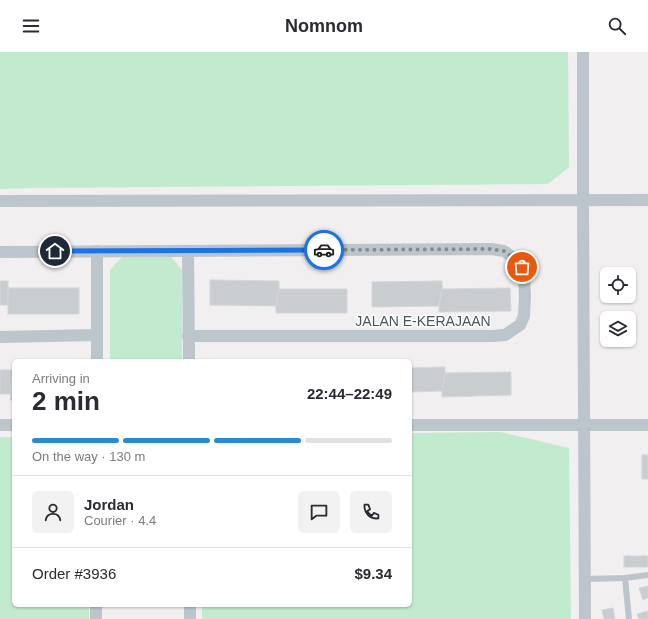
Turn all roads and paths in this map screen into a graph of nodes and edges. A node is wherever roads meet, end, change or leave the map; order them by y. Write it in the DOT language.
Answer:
graph roads {
  1 [pos="583,52"];
  2 [pos="583,200"];
  3 [pos="648,200"];
  4 [pos="0,201"];
  5 [pos="97,251"];
  6 [pos="188,251"];
  7 [pos="0,252"];
  8 [pos="97,335"];
  9 [pos="0,336"];
  10 [pos="188,336"];
  11 [pos="97,359"];
  12 [pos="188,359"];
  13 [pos="0,425"];
  14 [pos="12,425"];
  15 [pos="412,425"];
  16 [pos="584,425"];
  17 [pos="648,425"];
  18 [pos="648,575"];
  19 [pos="624,578"];
  20 [pos="585,579"];
  21 [pos="96,607"];
  22 [pos="190,607"];
  23 [pos="96,619"];
  24 [pos="190,619"];
  25 [pos="585,619"];
  26 [pos="628,619"];
  1 -- 2 [label="street"];
  2 -- 3 [label="street"];
  2 -- 4 [label="street"];
  2 -- 16 [label="street"];
  5 -- 6 [label="street"];
  5 -- 7 [label="street"];
  5 -- 8 [label="street"];
  6 -- 10 [label="street"];
  6 -- 10 [label="street, JALAN E-KERAJAAN"];
  8 -- 9 [label="street"];
  8 -- 11 [label="street"];
  10 -- 12 [label="street"];
  13 -- 14 [label="street"];
  15 -- 16 [label="street"];
  16 -- 17 [label="street"];
  16 -- 20 [label="street"];
  18 -- 19 [label="lane"];
  19 -- 20 [label="lane"];
  19 -- 26 [label="lane"];
  20 -- 25 [label="street"];
  21 -- 23 [label="street"];
  22 -- 24 [label="street"];
}
